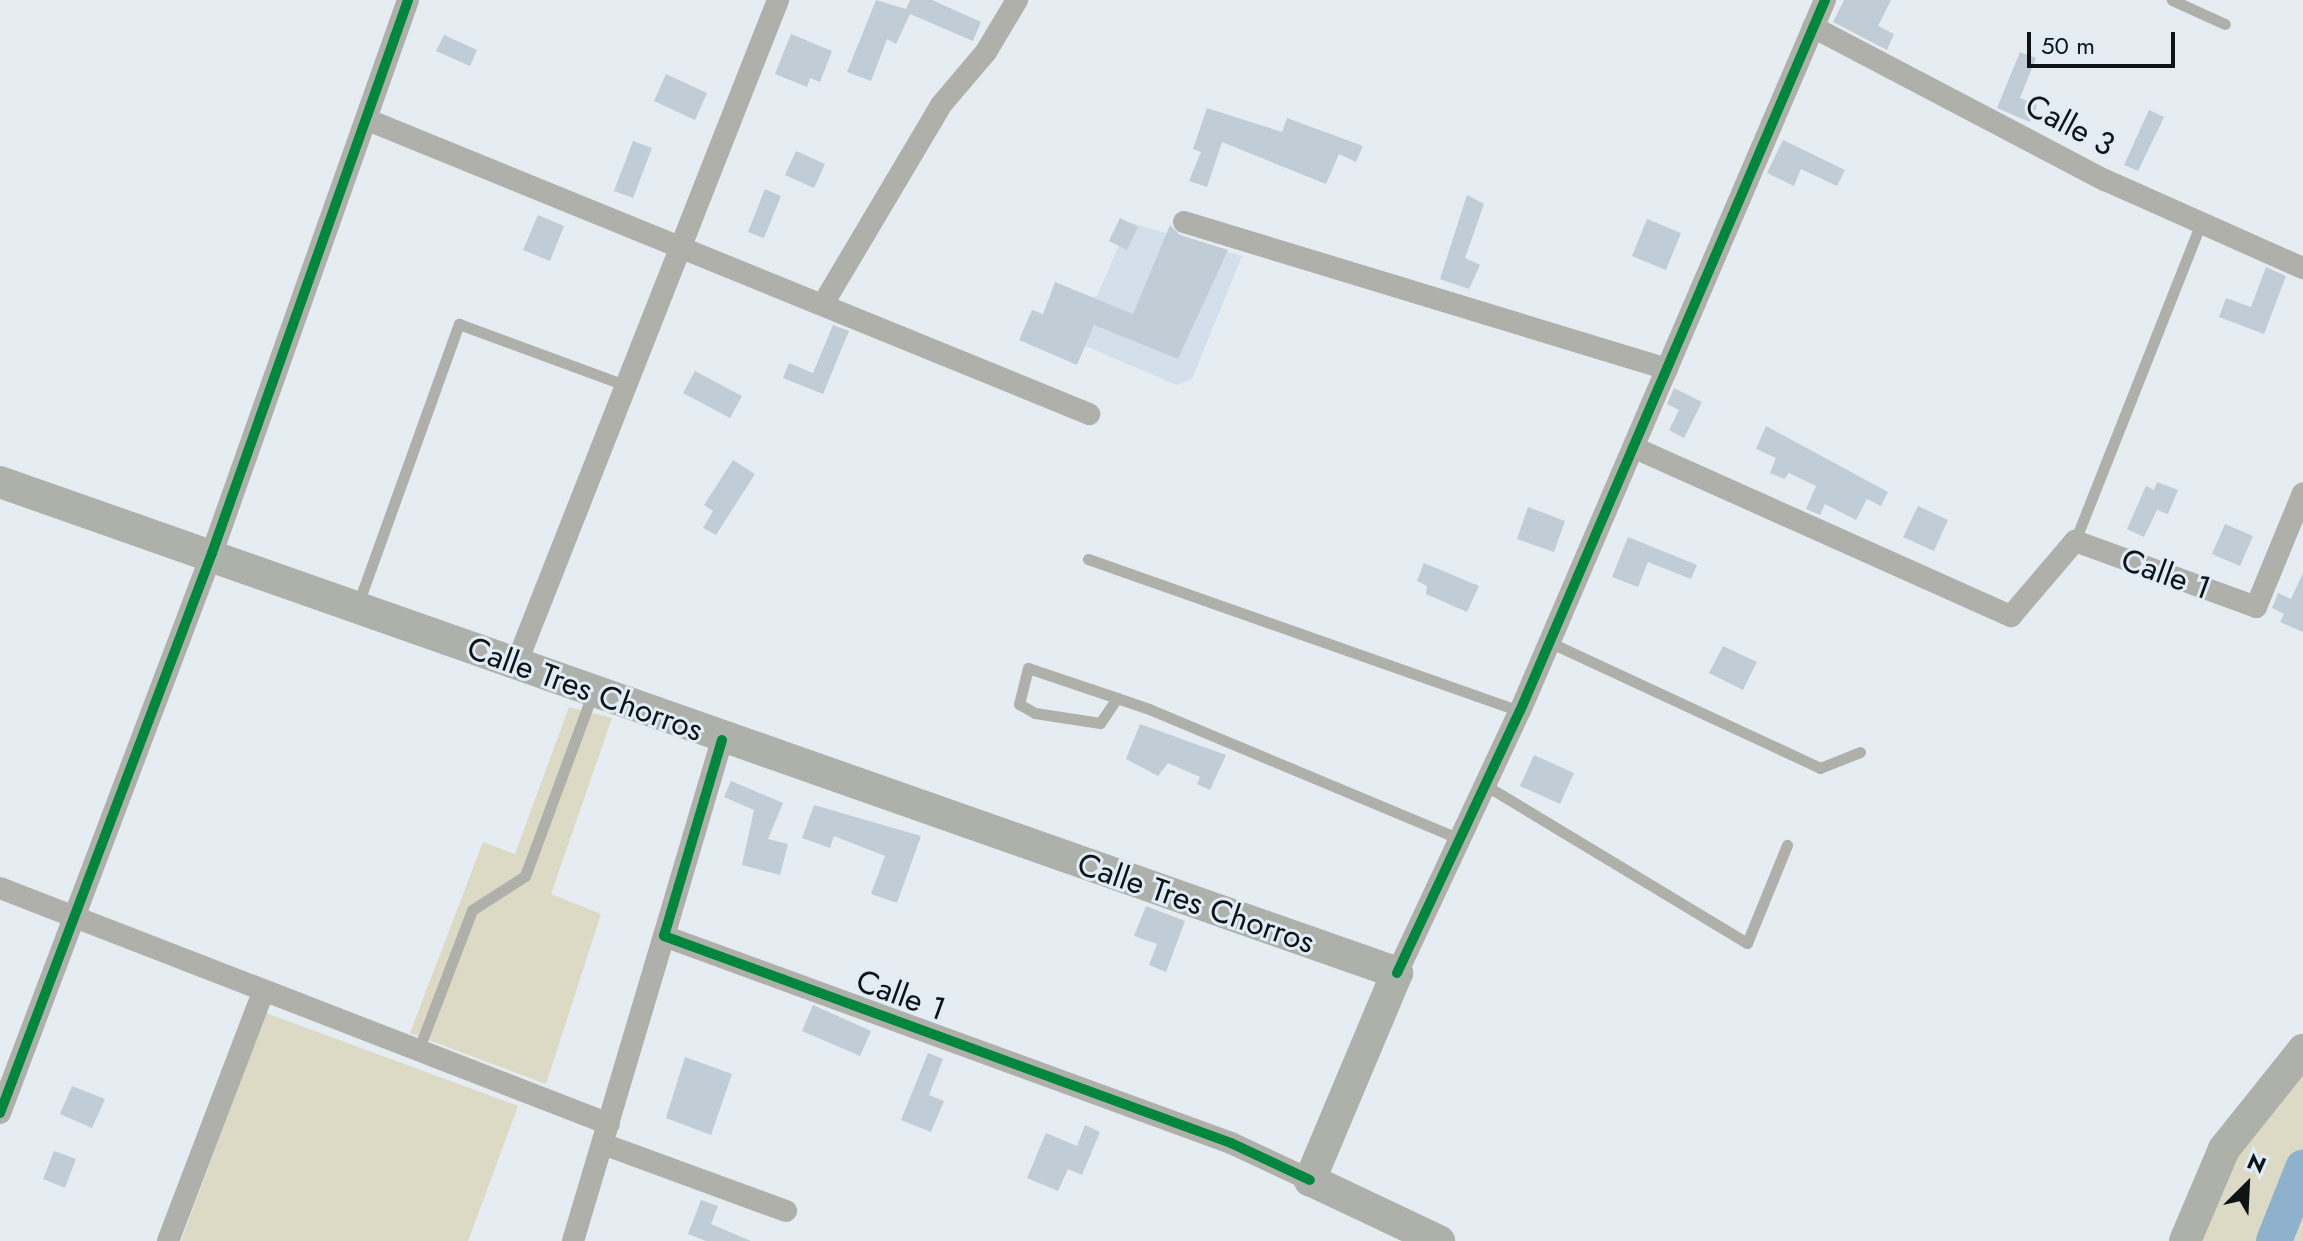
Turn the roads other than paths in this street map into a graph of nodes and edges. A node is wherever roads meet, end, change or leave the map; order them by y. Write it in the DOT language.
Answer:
graph roads {
  1 [pos="408,0"];
  2 [pos="778,0"];
  3 [pos="1017,0"];
  4 [pos="1825,0"];
  5 [pos="2172,0"];
  6 [pos="2225,24"];
  7 [pos="1813,27"];
  8 [pos="368,120"];
  9 [pos="1184,222"];
  10 [pos="2200,225"];
  11 [pos="680,243"];
  12 [pos="2303,268"];
  13 [pos="823,304"];
  14 [pos="1667,369"];
  15 [pos="625,385"];
  16 [pos="1089,414"];
  17 [pos="1635,448"];
  18 [pos="0,482"];
  19 [pos="2303,493"];
  20 [pos="2075,541"];
  21 [pos="212,553"];
  22 [pos="1088,559"];
  23 [pos="358,605"];
  24 [pos="1549,642"];
  25 [pos="517,662"];
  26 [pos="594,691"];
  27 [pos="1117,698"];
  28 [pos="1520,711"];
  29 [pos="722,740"];
  30 [pos="1860,752"];
  31 [pos="1485,785"];
  32 [pos="1460,839"];
  33 [pos="1787,845"];
  34 [pos="0,888"];
  35 [pos="74,918"];
  36 [pos="664,936"];
  37 [pos="1397,973"];
  38 [pos="263,992"];
  39 [pos="2303,1050"];
  40 [pos="418,1051"];
  41 [pos="9,1057"];
  42 [pos="0,1113"];
  43 [pos="606,1134"];
  44 [pos="1310,1180"];
  45 [pos="786,1211"];
  46 [pos="168,1241"];
  47 [pos="573,1241"];
  48 [pos="1439,1241"];
  49 [pos="2185,1241"];
  1 -- 8 [label="street"];
  2 -- 11 [label="street"];
  3 -- 13 [label="street"];
  4 -- 7 [label="street"];
  5 -- 6 [label="lane"];
  7 -- 10 [label="street, Calle 3"];
  7 -- 14 [label="street"];
  8 -- 11 [label="street"];
  8 -- 21 [label="street"];
  9 -- 14 [label="street"];
  10 -- 12 [label="street, Calle 3"];
  10 -- 20 [label="lane"];
  11 -- 13 [label="street"];
  11 -- 15 [label="street"];
  13 -- 16 [label="street"];
  14 -- 17 [label="street"];
  15 -- 23 [label="lane"];
  15 -- 25 [label="street"];
  17 -- 20 [label="street"];
  17 -- 24 [label="street"];
  18 -- 21 [label="main road, Calle Tres Chorros"];
  19 -- 20 [label="street, Calle 1"];
  21 -- 23 [label="main road, Calle Tres Chorros"];
  21 -- 35 [label="street"];
  22 -- 28 [label="lane"];
  23 -- 25 [label="main road, Calle Tres Chorros"];
  24 -- 28 [label="street"];
  24 -- 30 [label="lane"];
  25 -- 26 [label="main road, Calle Tres Chorros"];
  26 -- 29 [label="main road, Calle Tres Chorros"];
  26 -- 40 [label="lane"];
  27 -- 27 [label="lane"];
  27 -- 32 [label="lane"];
  28 -- 31 [label="street"];
  29 -- 36 [label="street"];
  29 -- 37 [label="main road, Calle Tres Chorros"];
  31 -- 32 [label="street"];
  31 -- 33 [label="lane"];
  32 -- 37 [label="street"];
  34 -- 35 [label="street"];
  35 -- 38 [label="street"];
  35 -- 41 [label="street"];
  36 -- 43 [label="street"];
  36 -- 44 [label="street, Calle 1"];
  37 -- 44 [label="main road"];
  38 -- 40 [label="street"];
  38 -- 46 [label="street"];
  39 -- 49 [label="main road"];
  40 -- 43 [label="street"];
  41 -- 42 [label="street"];
  43 -- 45 [label="street"];
  43 -- 47 [label="street"];
  44 -- 48 [label="main road, Calle 1"];
}
